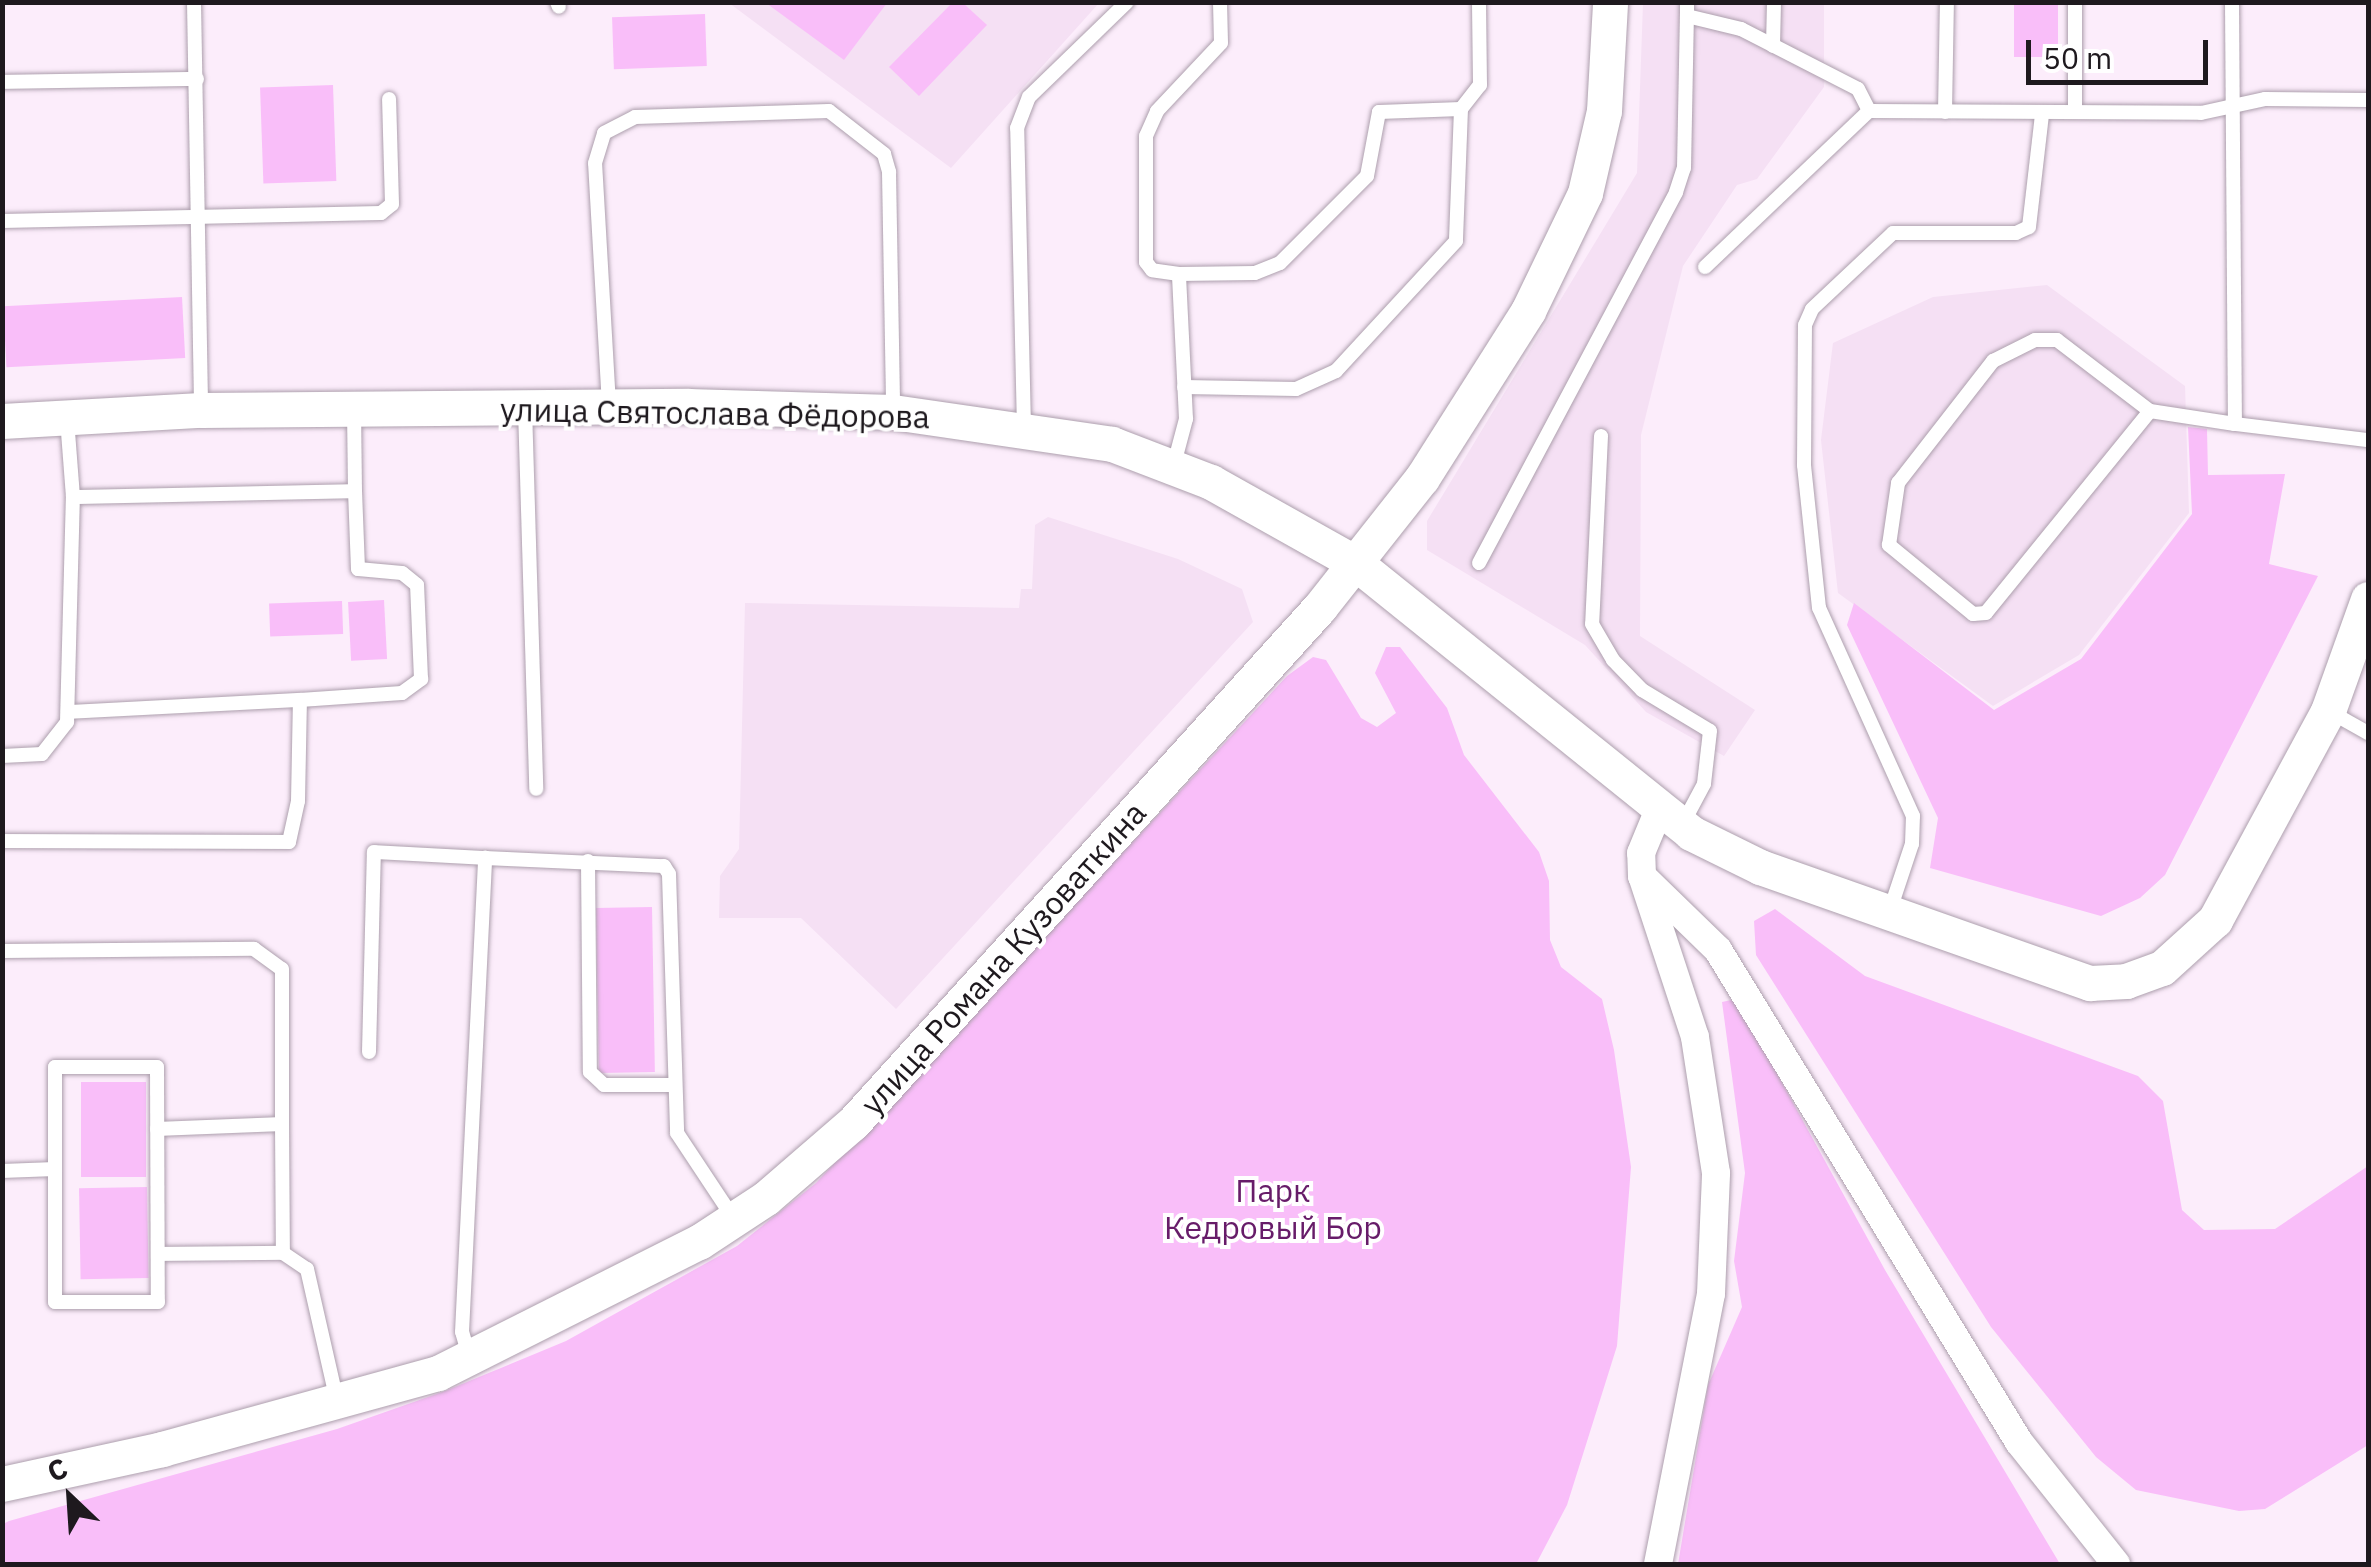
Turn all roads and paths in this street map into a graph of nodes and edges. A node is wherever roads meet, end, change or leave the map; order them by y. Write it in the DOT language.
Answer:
graph roads {
  1 [pos="194,2"];
  2 [pos="1127,2"];
  3 [pos="1220,2"];
  4 [pos="1479,2"];
  5 [pos="1610,2"];
  6 [pos="1774,2"];
  7 [pos="1947,2"];
  8 [pos="2075,2"];
  9 [pos="2232,2"];
  10 [pos="1687,9"];
  11 [pos="1773,46"];
  12 [pos="197,78"];
  13 [pos="2,82"];
  14 [pos="389,99"];
  15 [pos="2368,100"];
  16 [pos="2234,105"];
  17 [pos="1461,109"];
  18 [pos="1869,110"];
  19 [pos="1945,112"];
  20 [pos="2075,112"];
  21 [pos="2042,114"];
  22 [pos="198,219"];
  23 [pos="2,221"];
  24 [pos="1705,267"];
  25 [pos="1179,274"];
  26 [pos="1184,387"];
  27 [pos="354,407"];
  28 [pos="610,407"];
  29 [pos="525,408"];
  30 [pos="202,410"];
  31 [pos="2150,411"];
  32 [pos="893,412"];
  33 [pos="66,413"];
  34 [pos="2,421"];
  35 [pos="2235,424"];
  36 [pos="1024,428"];
  37 [pos="1602,436"];
  38 [pos="2368,440"];
  39 [pos="1174,464"];
  40 [pos="355,491"];
  41 [pos="73,497"];
  42 [pos="1479,563"];
  43 [pos="1357,564"];
  44 [pos="2366,616"];
  45 [pos="300,700"];
  46 [pos="2328,711"];
  47 [pos="68,712"];
  48 [pos="2368,734"];
  49 [pos="2,756"];
  50 [pos="536,789"];
  51 [pos="1669,819"];
  52 [pos="2,841"];
  53 [pos="485,858"];
  54 [pos="588,861"];
  55 [pos="1642,876"];
  56 [pos="1888,915"];
  57 [pos="2,951"];
  58 [pos="369,1052"];
  59 [pos="675,1085"];
  60 [pos="282,1124"];
  61 [pos="157,1129"];
  62 [pos="55,1170"];
  63 [pos="2,1171"];
  64 [pos="734,1220"];
  65 [pos="283,1252"];
  66 [pos="158,1254"];
  67 [pos="470,1359"];
  68 [pos="337,1403"];
  69 [pos="2,1484"];
  70 [pos="1658,1564"];
  71 [pos="2116,1564"];
  1 -- 12 [label="lane"];
  2 -- 36 [label="lane"];
  3 -- 25 [label="lane"];
  4 -- 17 [label="lane"];
  5 -- 43 [label="street, улица Романа Кузоваткина"];
  6 -- 11 [label="lane"];
  7 -- 19 [label="lane"];
  8 -- 20 [label="lane"];
  9 -- 16 [label="lane"];
  10 -- 11 [label="lane"];
  10 -- 42 [label="lane"];
  11 -- 18 [label="lane"];
  12 -- 13 [label="lane"];
  12 -- 22 [label="lane"];
  14 -- 22 [label="lane"];
  15 -- 16 [label="lane"];
  16 -- 20 [label="lane"];
  16 -- 35 [label="lane"];
  17 -- 25 [label="lane"];
  17 -- 26 [label="lane"];
  18 -- 19 [label="lane"];
  18 -- 24 [label="lane"];
  19 -- 21 [label="lane"];
  20 -- 21 [label="lane"];
  21 -- 56 [label="lane"];
  22 -- 23 [label="lane"];
  22 -- 30 [label="lane"];
  25 -- 26 [label="lane"];
  26 -- 39 [label="lane"];
  27 -- 29 [label="street, улица Святослава Фёдорова"];
  27 -- 30 [label="street, улица Святослава Фёдорова"];
  27 -- 40 [label="lane"];
  28 -- 29 [label="street, улица Святослава Фёдорова"];
  28 -- 32 [label="street, улица Святослава Фёдорова"];
  28 -- 32 [label="lane"];
  29 -- 50 [label="lane"];
  30 -- 33 [label="street, улица Святослава Фёдорова"];
  31 -- 31 [label="lane"];
  31 -- 35 [label="lane"];
  32 -- 36 [label="street, улица Святослава Фёдорова"];
  33 -- 34 [label="street, улица Святослава Фёдорова"];
  33 -- 41 [label="lane"];
  35 -- 38 [label="lane"];
  36 -- 39 [label="street, улица Святослава Фёдорова"];
  37 -- 51 [label="lane"];
  39 -- 43 [label="street, улица Святослава Фёдорова"];
  40 -- 41 [label="lane"];
  40 -- 45 [label="lane"];
  41 -- 47 [label="lane"];
  43 -- 51 [label="street, улица Святослава Фёдорова"];
  43 -- 64 [label="street, улица Романа Кузоваткина"];
  44 -- 46 [label="street, улица Святослава Фёдорова"];
  45 -- 47 [label="lane"];
  45 -- 52 [label="lane"];
  46 -- 48 [label="lane"];
  46 -- 56 [label="street, улица Святослава Фёдорова"];
  47 -- 49 [label="lane"];
  51 -- 55 [label="street"];
  51 -- 56 [label="street, улица Святослава Фёдорова"];
  53 -- 54 [label="lane"];
  53 -- 58 [label="lane"];
  53 -- 67 [label="lane"];
  54 -- 59 [label="lane"];
  54 -- 59 [label="lane"];
  55 -- 70 [label="street"];
  55 -- 71 [label="street"];
  57 -- 60 [label="lane"];
  59 -- 64 [label="lane"];
  60 -- 61 [label="lane"];
  60 -- 65 [label="lane"];
  61 -- 62 [label="lane"];
  61 -- 66 [label="lane"];
  62 -- 63 [label="lane"];
  62 -- 66 [label="lane"];
  64 -- 67 [label="street, улица Романа Кузоваткина"];
  65 -- 66 [label="lane"];
  65 -- 68 [label="lane"];
  67 -- 68 [label="street, улица Романа Кузоваткина"];
  68 -- 69 [label="street, улица Романа Кузоваткина"];
}
